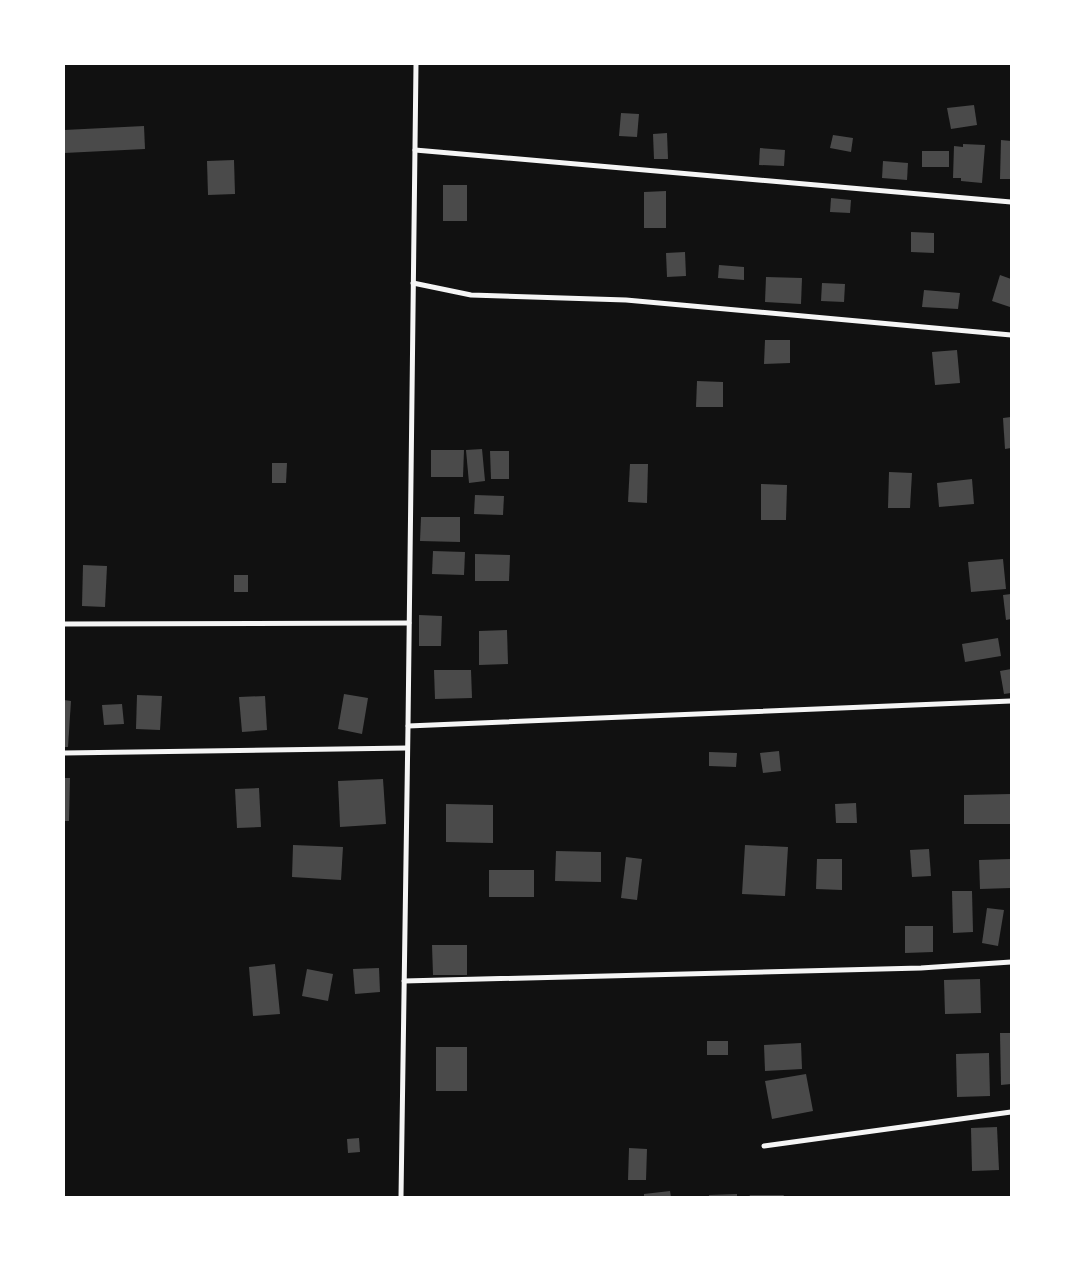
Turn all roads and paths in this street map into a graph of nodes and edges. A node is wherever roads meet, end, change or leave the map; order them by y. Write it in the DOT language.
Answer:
graph roads {
  1 [pos="416,64"];
  2 [pos="415,150"];
  3 [pos="1011,202"];
  4 [pos="413,283"];
  5 [pos="1011,335"];
  6 [pos="409,623"];
  7 [pos="64,624"];
  8 [pos="1011,702"];
  9 [pos="408,726"];
  10 [pos="407,748"];
  11 [pos="64,752"];
  12 [pos="1011,962"];
  13 [pos="404,981"];
  14 [pos="1011,1112"];
  15 [pos="764,1146"];
  16 [pos="400,1197"];
  1 -- 2 [label="street"];
  2 -- 3 [label="street"];
  2 -- 4 [label="street"];
  4 -- 5 [label="street"];
  4 -- 6 [label="street"];
  6 -- 7 [label="street"];
  6 -- 9 [label="street"];
  8 -- 9 [label="street"];
  9 -- 10 [label="street"];
  10 -- 11 [label="street"];
  10 -- 13 [label="street"];
  12 -- 13 [label="street"];
  13 -- 16 [label="street"];
  14 -- 15 [label="street"];
}
